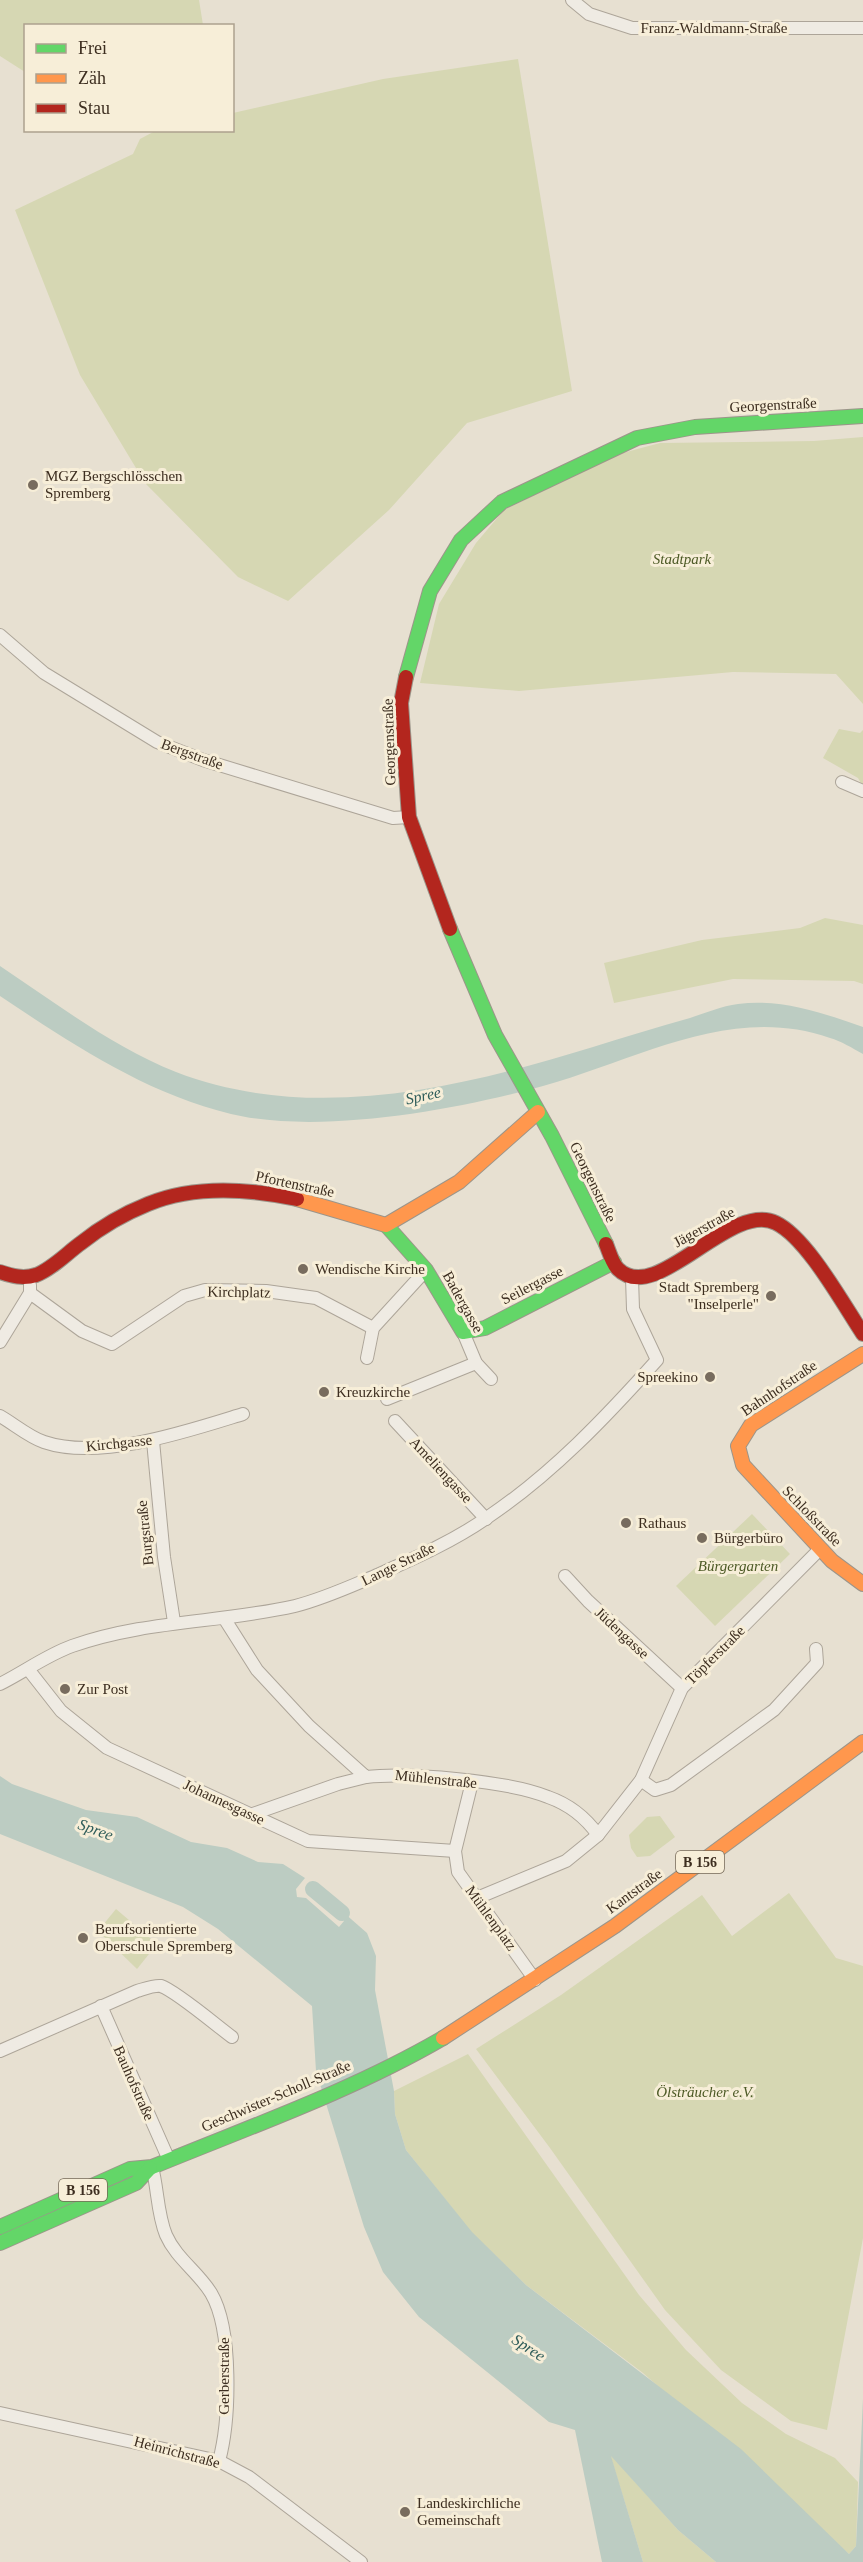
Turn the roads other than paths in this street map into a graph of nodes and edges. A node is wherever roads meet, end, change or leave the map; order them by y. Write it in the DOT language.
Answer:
graph roads {
  1 [pos="572,0"];
  2 [pos="863,28"];
  3 [pos="863,416"];
  4 [pos="0,635"];
  5 [pos="842,782"];
  6 [pos="863,791"];
  7 [pos="409,817"];
  8 [pos="534,1106"];
  9 [pos="386,1225"];
  10 [pos="616,1266"];
  11 [pos="426,1270"];
  12 [pos="0,1272"];
  13 [pos="30,1278"];
  14 [pos="632,1278"];
  15 [pos="30,1293"];
  16 [pos="373,1328"];
  17 [pos="463,1332"];
  18 [pos="863,1334"];
  19 [pos="0,1342"];
  20 [pos="863,1354"];
  21 [pos="367,1358"];
  22 [pos="476,1363"];
  23 [pos="491,1379"];
  24 [pos="387,1399"];
  25 [pos="243,1414"];
  26 [pos="0,1416"];
  27 [pos="395,1421"];
  28 [pos="153,1441"];
  29 [pos="741,1466"];
  30 [pos="486,1519"];
  31 [pos="820,1549"];
  32 [pos="565,1576"];
  33 [pos="863,1584"];
  34 [pos="224,1618"];
  35 [pos="174,1622"];
  36 [pos="816,1649"];
  37 [pos="28,1670"];
  38 [pos="0,1684"];
  39 [pos="682,1688"];
  40 [pos="863,1742"];
  41 [pos="366,1777"];
  42 [pos="641,1780"];
  43 [pos="472,1782"];
  44 [pos="250,1815"];
  45 [pos="598,1835"];
  46 [pos="456,1851"];
  47 [pos="477,1898"];
  48 [pos="535,1980"];
  49 [pos="101,2006"];
  50 [pos="232,2037"];
  51 [pos="0,2051"];
  52 [pos="414,2054"];
  53 [pos="169,2160"];
  54 [pos="151,2167"];
  55 [pos="0,2228"];
  56 [pos="0,2243"];
  57 [pos="0,2412"];
  58 [pos="219,2461"];
  59 [pos="361,2562"];
  1 -- 2 [label="street, Franz-Waldmann-Straße"];
  3 -- 7 [label="main road, Georgenstraße"];
  4 -- 7 [label="street, Bergstraße"];
  5 -- 6 [label="street"];
  7 -- 8 [label="main road, Georgenstraße"];
  8 -- 9 [label="main road"];
  8 -- 10 [label="main road, Georgenstraße"];
  9 -- 11 [label="main road, Badergasse"];
  9 -- 13 [label="main road, Pfortenstraße"];
  10 -- 14 [label="main road"];
  10 -- 17 [label="main road, Seilergasse"];
  11 -- 16 [label="street, Badergasse"];
  11 -- 17 [label="main road, Badergasse"];
  12 -- 13 [label="main road"];
  13 -- 15 [label="street"];
  14 -- 18 [label="main road, Jägerstraße"];
  14 -- 30 [label="street, Lange Straße"];
  15 -- 16 [label="street, Kirchplatz"];
  15 -- 19 [label="street"];
  16 -- 21 [label="street"];
  17 -- 22 [label="street, Badergasse"];
  20 -- 29 [label="main road, Bahnhofstraße"];
  22 -- 23 [label="street, Badergasse"];
  22 -- 24 [label="street"];
  25 -- 28 [label="street, Kirchgasse"];
  26 -- 28 [label="street, Kirchgasse"];
  27 -- 30 [label="street, Ameliengasse"];
  28 -- 35 [label="street, Burgstraße"];
  29 -- 31 [label="main road, Schloßstraße"];
  30 -- 34 [label="street, Lange Straße"];
  31 -- 33 [label="main road, Schloßstraße"];
  31 -- 39 [label="street, Töpferstraße"];
  32 -- 39 [label="street, Jüdengasse"];
  34 -- 35 [label="street, Lange Straße"];
  34 -- 41 [label="street"];
  35 -- 37 [label="street, Lange Straße"];
  36 -- 42 [label="street"];
  37 -- 38 [label="street, Lange Straße"];
  37 -- 44 [label="street, Johannesgasse"];
  39 -- 42 [label="street, Töpferstraße"];
  40 -- 48 [label="main road, Kantstraße / B 156"];
  41 -- 43 [label="street, Mühlenstraße"];
  41 -- 44 [label="street, Mühlenstraße"];
  42 -- 45 [label="street, Töpferstraße"];
  43 -- 45 [label="street, Mühlenstraße"];
  43 -- 46 [label="street, Mühlenplatz"];
  44 -- 46 [label="street, Johannesgasse"];
  45 -- 47 [label="street, Töpferstraße"];
  46 -- 47 [label="street, Mühlenplatz"];
  47 -- 48 [label="street, Mühlenplatz"];
  48 -- 52 [label="main road, Kantstraße / B 156"];
  49 -- 50 [label="street"];
  49 -- 51 [label="street"];
  49 -- 53 [label="street, Bauhofstraße"];
  52 -- 53 [label="main road, Geschwister-Scholl-Straße / B 156"];
  53 -- 54 [label="main road, Geschwister-Scholl-Straße / B 156"];
  54 -- 55 [label="main road, Geschwister-Scholl-Straße / B 156"];
  54 -- 56 [label="main road, Geschwister-Scholl-Straße / B 156"];
  54 -- 58 [label="street, Gerberstraße"];
  57 -- 58 [label="street, Heinrichstraße"];
  58 -- 59 [label="street, Heinrichstraße"];
}
